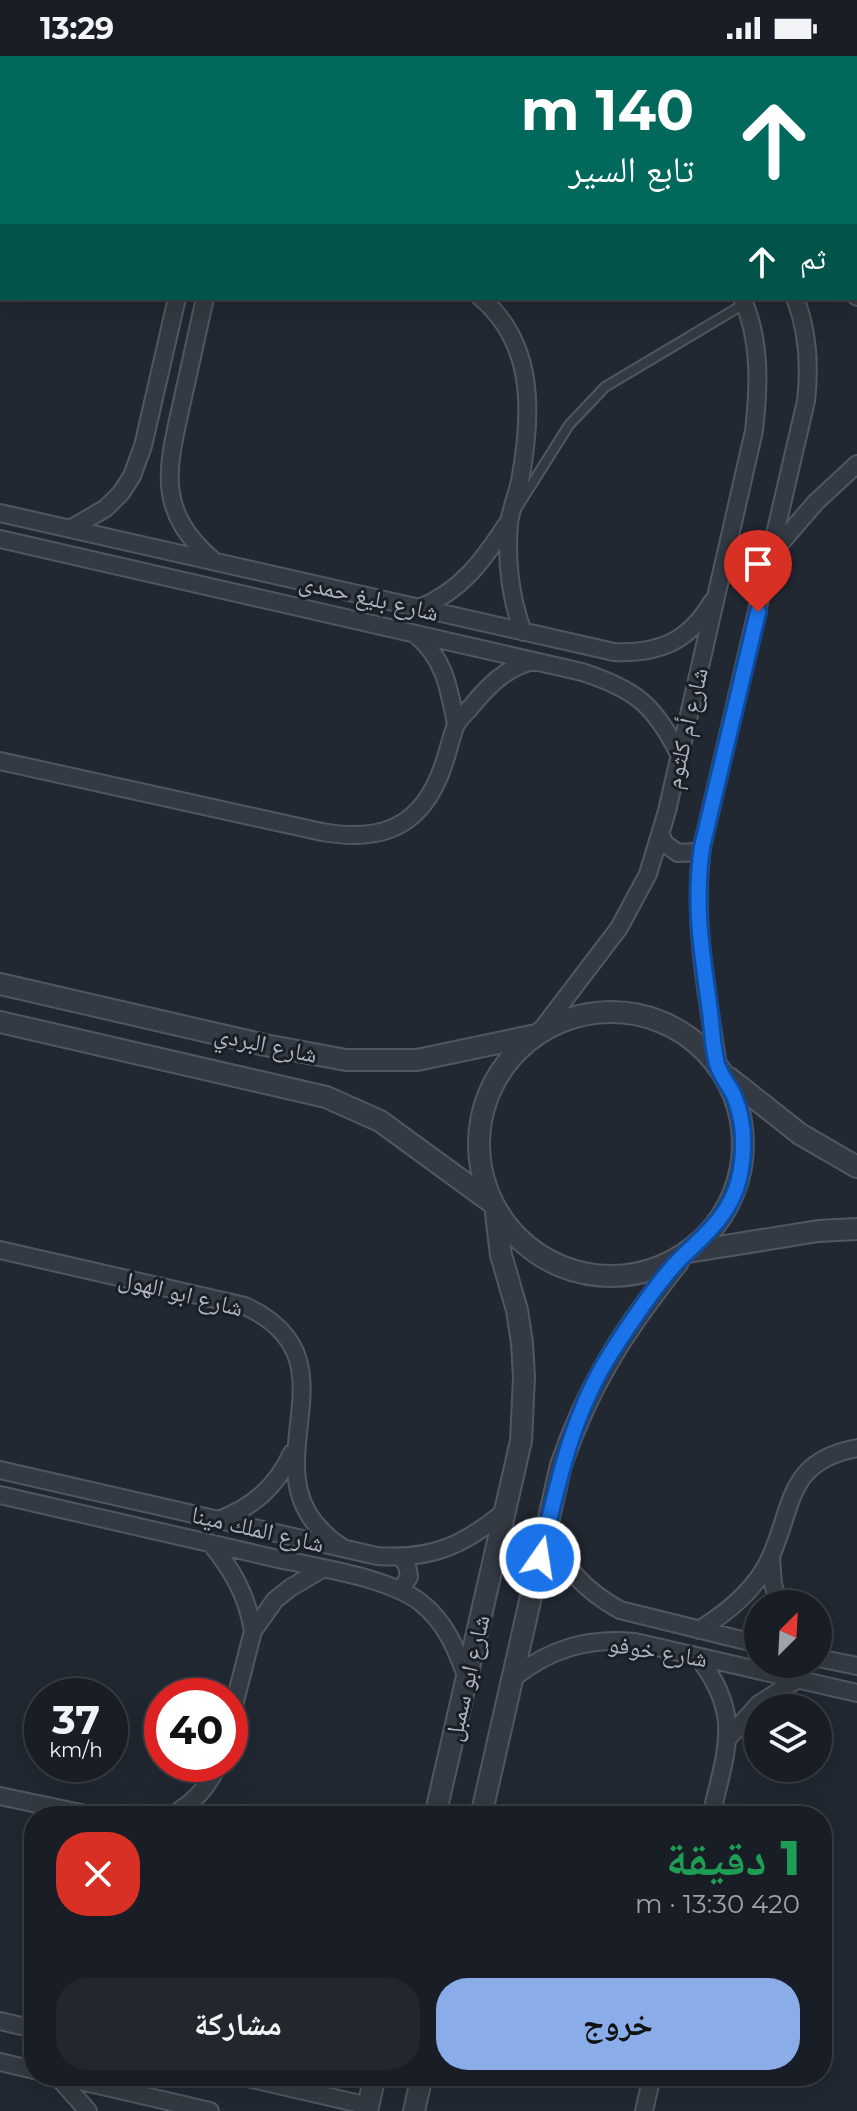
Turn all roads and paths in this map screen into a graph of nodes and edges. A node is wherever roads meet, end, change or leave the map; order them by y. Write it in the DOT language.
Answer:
graph roads {
  1 [pos="177,300"];
  2 [pos="205,300"];
  3 [pos="483,300"];
  4 [pos="796,300"];
  5 [pos="744,301"];
  6 [pos="140,457"];
  7 [pos="857,464"];
  8 [pos="168,466"];
  9 [pos="0,513"];
  10 [pos="509,519"];
  11 [pos="70,529"];
  12 [pos="0,539"];
  13 [pos="772,553"];
  14 [pos="215,562"];
  15 [pos="268,574"];
  16 [pos="717,594"];
  17 [pos="262,599"];
  18 [pos="419,608"];
  19 [pos="523,632"];
  20 [pos="415,634"];
  21 [pos="586,647"];
  22 [pos="534,661"];
  23 [pos="582,672"];
  24 [pos="456,724"];
  25 [pos="680,756"];
  26 [pos="0,761"];
  27 [pos="661,834"];
  28 [pos="702,847"];
  29 [pos="0,984"];
  30 [pos="60,998"];
  31 [pos="0,1022"];
  32 [pos="51,1033"];
  33 [pos="537,1034"];
  34 [pos="720,1069"];
  35 [pos="857,1167"];
  36 [pos="493,1206"];
  37 [pos="857,1229"];
  38 [pos="0,1250"];
  39 [pos="686,1254"];
  40 [pos="295,1448"];
  41 [pos="857,1448"];
  42 [pos="0,1470"];
  43 [pos="0,1495"];
  44 [pos="506,1510"];
  45 [pos="219,1520"];
  46 [pos="547,1528"];
  47 [pos="210,1543"];
  48 [pos="343,1548"];
  49 [pos="400,1557"];
  50 [pos="771,1557"];
  51 [pos="322,1569"];
  52 [pos="400,1590"];
  53 [pos="775,1590"];
  54 [pos="641,1617"];
  55 [pos="699,1630"];
  56 [pos="253,1631"];
  57 [pos="744,1641"];
  58 [pos="635,1642"];
  59 [pos="697,1656"];
  60 [pos="832,1661"];
  61 [pos="857,1666"];
  62 [pos="241,1678"];
  63 [pos="467,1678"];
  64 [pos="513,1678"];
  65 [pos="798,1679"];
  66 [pos="857,1693"];
  67 [pos="729,1737"];
  68 [pos="208,1782"];
  69 [pos="0,1796"];
  70 [pos="48,1806"];
  71 [pos="187,1806"];
  72 [pos="437,1806"];
  73 [pos="483,1806"];
  74 [pos="713,1806"];
  75 [pos="0,2021"];
  76 [pos="24,2027"];
  77 [pos="0,2062"];
  78 [pos="24,2068"];
  79 [pos="67,2086"];
  80 [pos="101,2086"];
  81 [pos="279,2086"];
  82 [pos="373,2086"];
  83 [pos="420,2086"];
  84 [pos="650,2086"];
  85 [pos="368,2108"];
  86 [pos="88,2111"];
  87 [pos="210,2111"];
  88 [pos="414,2111"];
  89 [pos="644,2111"];
  1 -- 6 [label="street"];
  2 -- 8 [label="street"];
  3 -- 10 [label="street"];
  4 -- 13 [label="street, شارع أم كلثوم"];
  5 -- 10 [label="lane"];
  5 -- 16 [label="street, شارع أم كلثوم"];
  6 -- 8 [label="street"];
  6 -- 11 [label="street"];
  7 -- 13 [label="street"];
  8 -- 14 [label="street"];
  9 -- 11 [label="street, شارع بليغ حمدى"];
  10 -- 18 [label="street"];
  10 -- 19 [label="street"];
  11 -- 14 [label="street, شارع بليغ حمدى"];
  12 -- 17 [label="street, شارع بليغ حمدى"];
  13 -- 28 [label="street, شارع أم كلثوم"];
  14 -- 15 [label="street, شارع بليغ حمدى"];
  15 -- 17 [label="street"];
  15 -- 18 [label="street, شارع بليغ حمدى"];
  16 -- 21 [label="street, شارع بليغ حمدى"];
  16 -- 25 [label="street, شارع أم كلثوم"];
  17 -- 20 [label="street, شارع بليغ حمدى"];
  18 -- 19 [label="street, شارع بليغ حمدى"];
  19 -- 21 [label="street, شارع بليغ حمدى"];
  20 -- 22 [label="street, شارع بليغ حمدى"];
  20 -- 24 [label="street"];
  21 -- 23 [label="street"];
  22 -- 23 [label="street, شارع بليغ حمدى"];
  22 -- 24 [label="street"];
  23 -- 25 [label="street, شارع بليغ حمدى"];
  24 -- 26 [label="street"];
  25 -- 27 [label="street, شارع أم كلثوم"];
  27 -- 28 [label="street"];
  27 -- 33 [label="street, شارع أم كلثوم"];
  28 -- 34 [label="street, شارع أم كلثوم"];
  29 -- 30 [label="street, شارع البردي"];
  30 -- 32 [label="street"];
  30 -- 33 [label="street, شارع البردي"];
  31 -- 32 [label="street, شارع البردي"];
  32 -- 36 [label="street, شارع البردي"];
  33 -- 34 [label="street"];
  33 -- 36 [label="street"];
  34 -- 35 [label="street"];
  34 -- 39 [label="street"];
  36 -- 39 [label="street"];
  36 -- 44 [label="street, شارع ابو سمبل"];
  37 -- 39 [label="street"];
  38 -- 40 [label="street, شارع ابو الهول"];
  39 -- 46 [label="street, شارع ابو سمبل"];
  40 -- 45 [label="street, شارع ابو الهول"];
  40 -- 48 [label="street, شارع ابو الهول"];
  41 -- 50 [label="street"];
  42 -- 45 [label="street, شارع الملك مينا"];
  43 -- 47 [label="street, شارع الملك مينا"];
  44 -- 49 [label="street, شارع الملك مينا"];
  44 -- 63 [label="street, شارع ابو سمبل"];
  45 -- 48 [label="street, شارع الملك مينا"];
  46 -- 54 [label="street, شارع خوفو"];
  46 -- 64 [label="street, شارع ابو سمبل"];
  47 -- 51 [label="street, شارع الملك مينا"];
  47 -- 56 [label="street"];
  48 -- 49 [label="street, شارع الملك مينا"];
  49 -- 52 [label="street"];
  50 -- 53 [label="street"];
  50 -- 55 [label="street"];
  51 -- 52 [label="street, شارع الملك مينا"];
  51 -- 56 [label="street"];
  52 -- 63 [label="street, شارع الملك مينا"];
  54 -- 55 [label="street, شارع خوفو"];
  54 -- 58 [label="street"];
  55 -- 57 [label="street, شارع خوفو"];
  56 -- 62 [label="street"];
  58 -- 59 [label="street, شارع خوفو"];
  58 -- 64 [label="street, شارع خوفو"];
  59 -- 65 [label="street, شارع خوفو"];
  59 -- 67 [label="street"];
  60 -- 61 [label="street"];
  63 -- 72 [label="street, شارع ابو سمبل"];
  64 -- 73 [label="street, شارع ابو سمبل"];
  65 -- 66 [label="street, شارع خوفو"];
  65 -- 67 [label="street"];
  67 -- 74 [label="street"];
  68 -- 71 [label="street"];
  69 -- 70 [label="street"];
  75 -- 76 [label="street"];
  77 -- 78 [label="street"];
  79 -- 86 [label="street"];
  80 -- 87 [label="street"];
  81 -- 85 [label="street"];
  82 -- 85 [label="street"];
  83 -- 88 [label="street"];
  84 -- 89 [label="street"];
}
